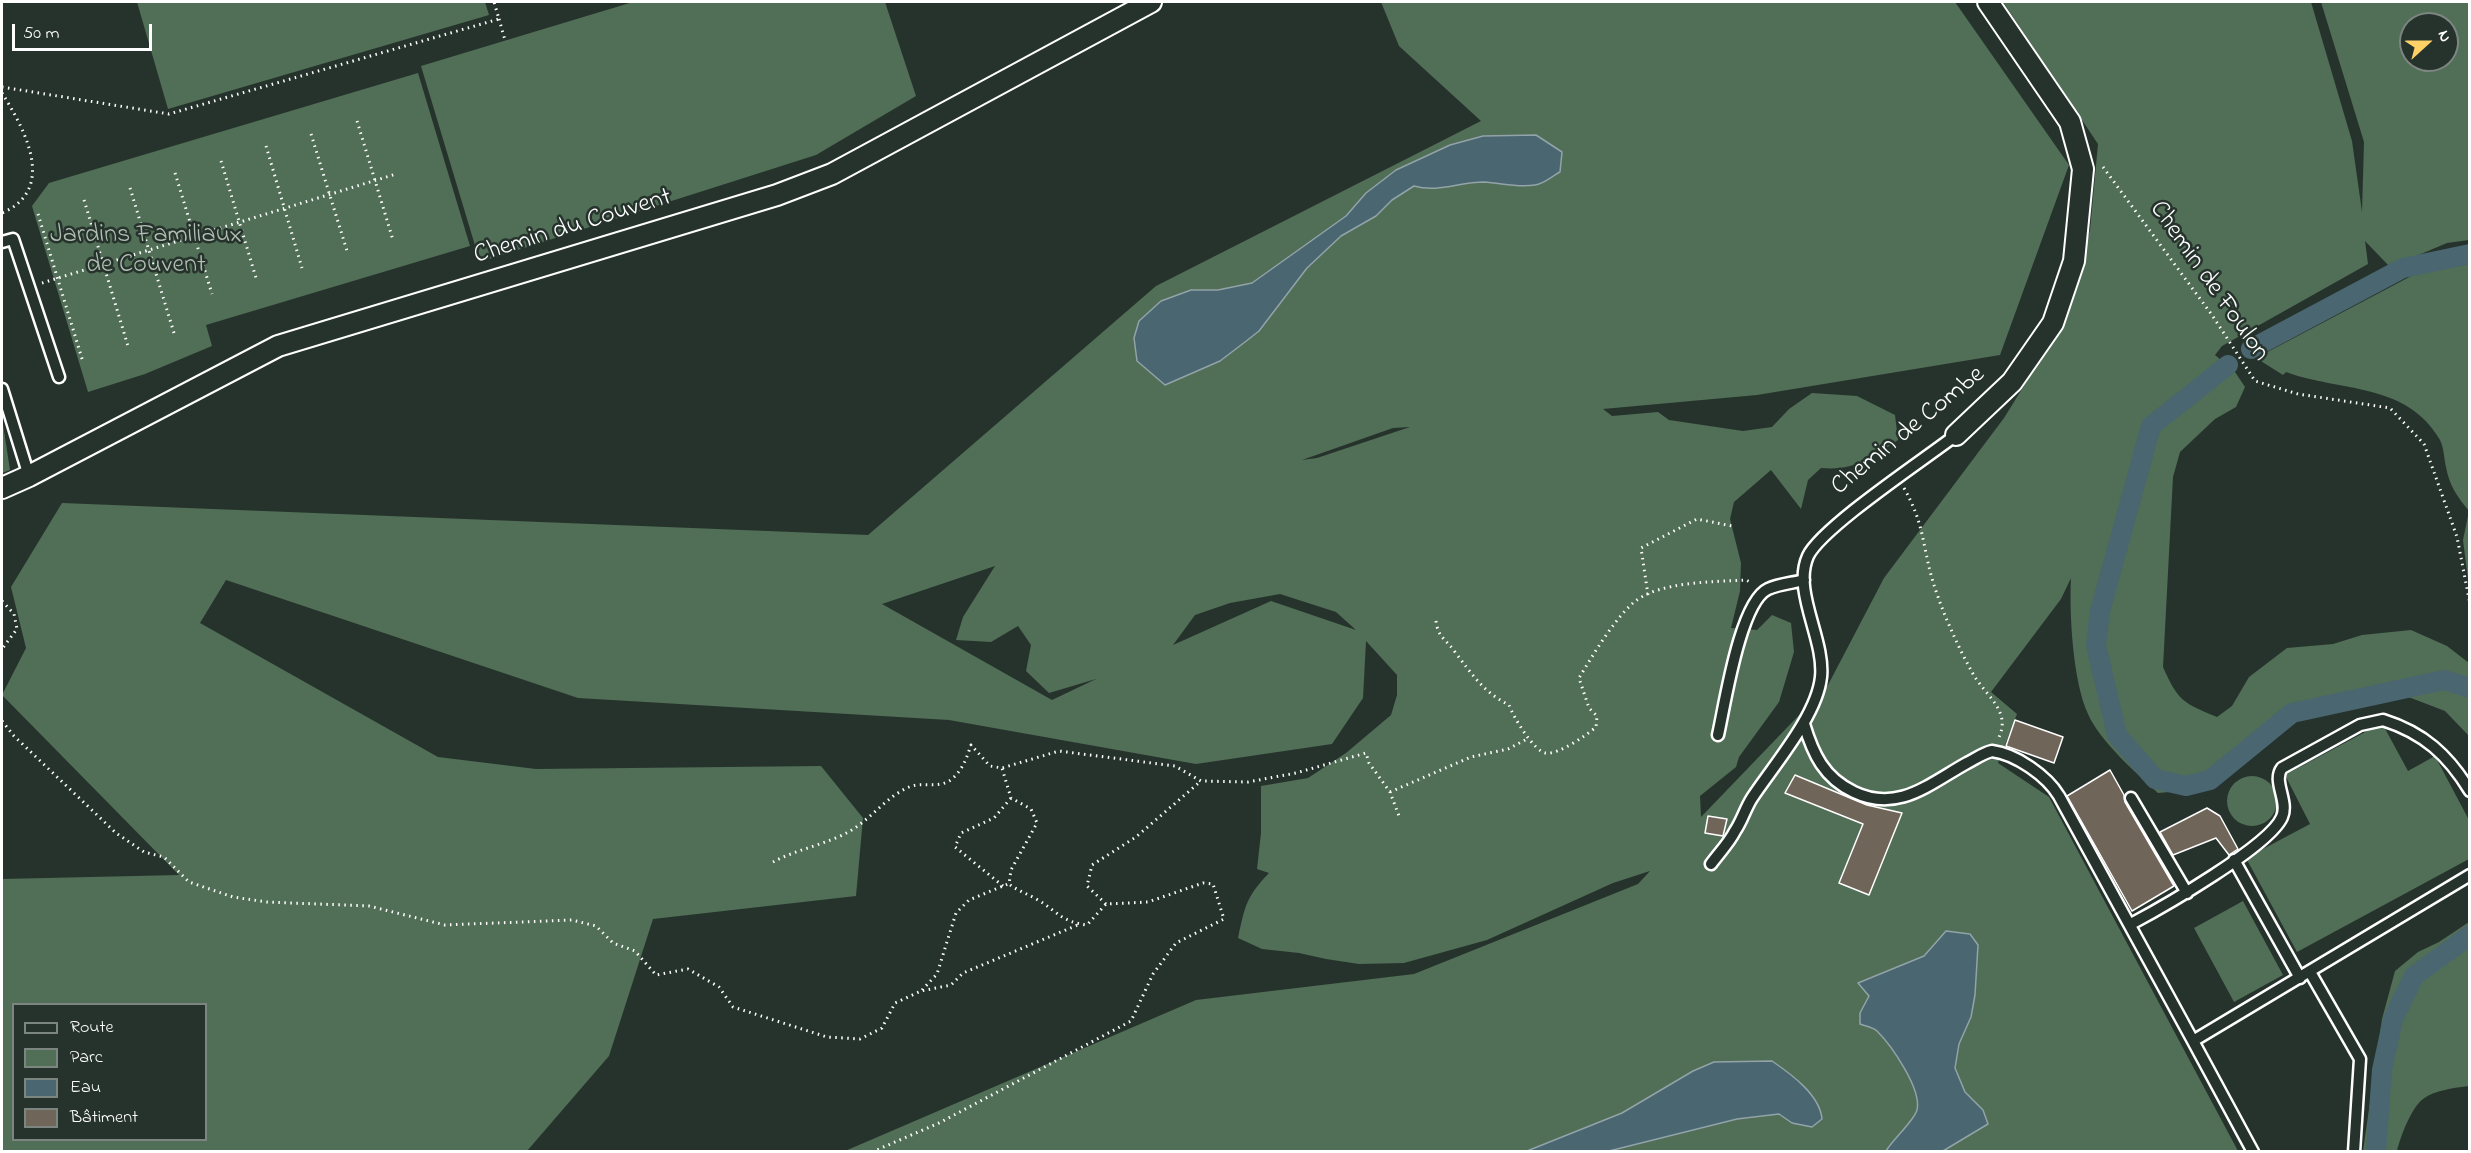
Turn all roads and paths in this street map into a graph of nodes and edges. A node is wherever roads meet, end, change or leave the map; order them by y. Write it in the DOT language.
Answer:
graph roads {
  1 [pos="494,2"];
  2 [pos="1151,2"];
  3 [pos="1988,2"];
  4 [pos="499,19"];
  5 [pos="506,40"];
  6 [pos="2,87"];
  7 [pos="2,93"];
  8 [pos="357,121"];
  9 [pos="311,134"];
  10 [pos="266,146"];
  11 [pos="2098,160"];
  12 [pos="221,161"];
  13 [pos="175,172"];
  14 [pos="396,174"];
  15 [pos="375,180"];
  16 [pos="130,188"];
  17 [pos="330,194"];
  18 [pos="84,200"];
  19 [pos="285,208"];
  20 [pos="2,213"];
  21 [pos="38,214"];
  22 [pos="239,222"];
  23 [pos="194,235"];
  24 [pos="393,240"];
  25 [pos="2,242"];
  26 [pos="148,248"];
  27 [pos="347,251"];
  28 [pos="103,263"];
  29 [pos="302,268"];
  30 [pos="58,278"];
  31 [pos="256,278"];
  32 [pos="29,287"];
  33 [pos="212,294"];
  34 [pos="174,333"];
  35 [pos="128,346"];
  36 [pos="83,362"];
  37 [pos="59,377"];
  38 [pos="2,389"];
  39 [pos="1956,435"];
  40 [pos="29,476"];
  41 [pos="1899,479"];
  42 [pos="2,488"];
  43 [pos="1732,526"];
  44 [pos="1804,580"];
  45 [pos="1768,589"];
  46 [pos="1648,595"];
  47 [pos="2,601"];
  48 [pos="2469,604"];
  49 [pos="1436,621"];
  50 [pos="2,649"];
  51 [pos="2,721"];
  52 [pos="1804,724"];
  53 [pos="1718,735"];
  54 [pos="1529,738"];
  55 [pos="1992,751"];
  56 [pos="1002,768"];
  57 [pos="1201,781"];
  58 [pos="2469,791"];
  59 [pos="1390,792"];
  60 [pos="1011,798"];
  61 [pos="2131,798"];
  62 [pos="1399,816"];
  63 [pos="2234,860"];
  64 [pos="773,862"];
  65 [pos="1711,864"];
  66 [pos="2469,875"];
  67 [pos="1009,884"];
  68 [pos="1003,886"];
  69 [pos="2187,893"];
  70 [pos="1106,904"];
  71 [pos="1080,924"];
  72 [pos="2131,924"];
  73 [pos="2310,972"];
  74 [pos="2300,978"];
  75 [pos="921,991"];
  76 [pos="2193,1041"];
  77 [pos="872,1152"];
  78 [pos="2253,1152"];
  79 [pos="2354,1152"];
  1 -- 4 [label="path"];
  2 -- 40 [label="street, Chemin du Couvent"];
  3 -- 39 [label="street, Chemin de Combe"];
  4 -- 5 [label="path"];
  4 -- 6 [label="path"];
  7 -- 20 [label="path"];
  8 -- 15 [label="path"];
  9 -- 17 [label="path"];
  10 -- 19 [label="path"];
  11 -- 48 [label="path, Chemin de Foulon"];
  12 -- 22 [label="path"];
  13 -- 23 [label="path"];
  14 -- 15 [label="path"];
  15 -- 17 [label="path"];
  15 -- 24 [label="path"];
  16 -- 26 [label="path"];
  17 -- 19 [label="path"];
  17 -- 27 [label="path"];
  18 -- 28 [label="path"];
  19 -- 22 [label="path"];
  19 -- 29 [label="path"];
  21 -- 30 [label="path"];
  22 -- 23 [label="path"];
  22 -- 31 [label="path"];
  23 -- 26 [label="path"];
  23 -- 33 [label="path"];
  25 -- 32 [label="lane"];
  26 -- 28 [label="path"];
  26 -- 34 [label="path"];
  28 -- 30 [label="path"];
  28 -- 35 [label="path"];
  30 -- 32 [label="path"];
  30 -- 36 [label="path"];
  32 -- 37 [label="lane"];
  38 -- 40 [label="lane"];
  39 -- 41 [label="lane, Chemin de Combe"];
  40 -- 42 [label="street, Chemin du Couvent"];
  41 -- 44 [label="lane, Chemin de Combe"];
  41 -- 55 [label="path"];
  43 -- 46 [label="path"];
  44 -- 45 [label="lane"];
  44 -- 52 [label="lane, Chemin de Combe"];
  45 -- 46 [label="path"];
  45 -- 53 [label="lane"];
  46 -- 54 [label="path"];
  47 -- 50 [label="path"];
  49 -- 54 [label="path"];
  51 -- 75 [label="path"];
  52 -- 55 [label="lane"];
  52 -- 65 [label="lane, Chemin de Combe"];
  54 -- 59 [label="path"];
  55 -- 72 [label="lane"];
  56 -- 57 [label="path"];
  56 -- 60 [label="path"];
  56 -- 64 [label="path"];
  57 -- 59 [label="path"];
  57 -- 70 [label="path"];
  58 -- 63 [label="lane"];
  59 -- 62 [label="path"];
  60 -- 67 [label="path"];
  60 -- 68 [label="path"];
  61 -- 69 [label="lane"];
  63 -- 69 [label="lane"];
  63 -- 74 [label="lane"];
  66 -- 73 [label="lane"];
  67 -- 68 [label="path"];
  67 -- 71 [label="path"];
  68 -- 75 [label="path"];
  69 -- 72 [label="lane"];
  70 -- 71 [label="path"];
  70 -- 77 [label="path"];
  71 -- 75 [label="path"];
  72 -- 76 [label="lane"];
  73 -- 74 [label="lane"];
  73 -- 79 [label="lane"];
  74 -- 76 [label="lane"];
  76 -- 78 [label="lane"];
}
